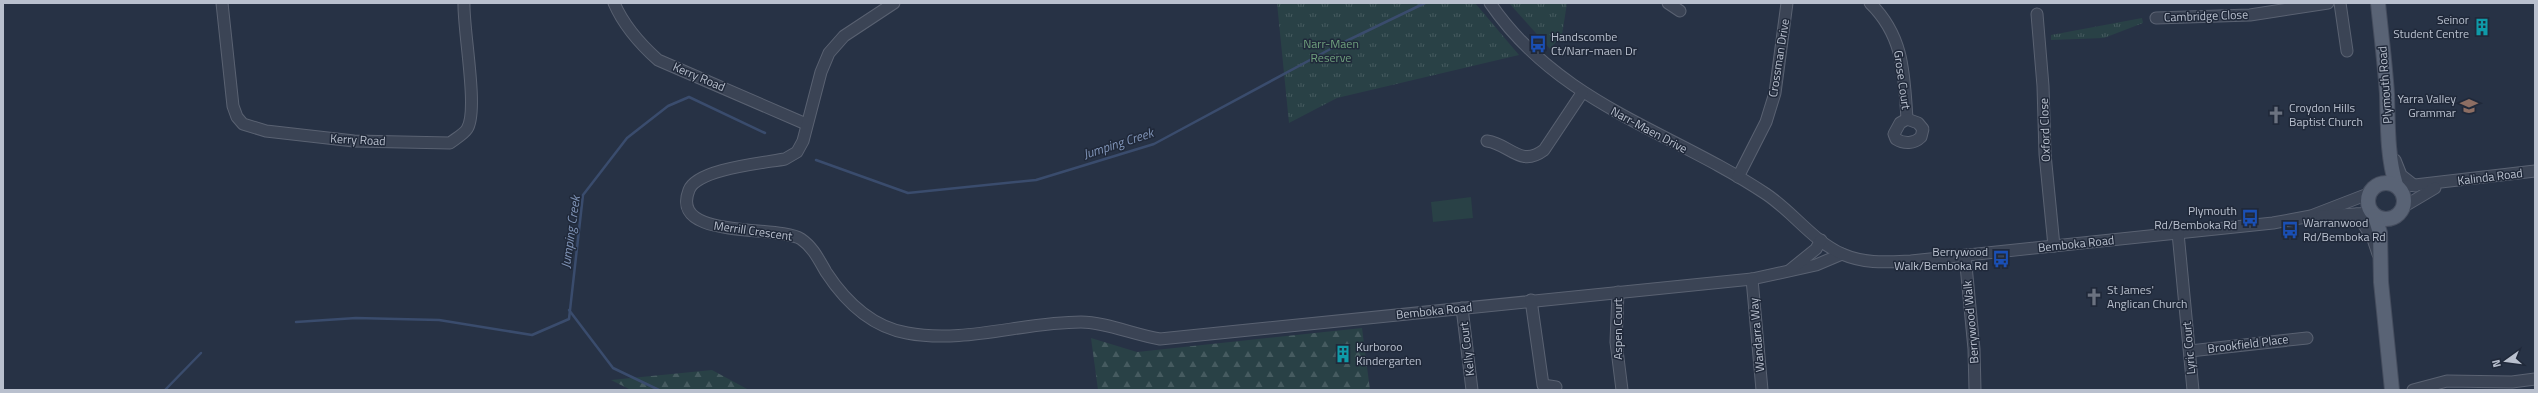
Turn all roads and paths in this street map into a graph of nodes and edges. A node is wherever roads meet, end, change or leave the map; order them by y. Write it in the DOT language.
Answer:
graph roads {
  1 [pos="222,3"];
  2 [pos="464,3"];
  3 [pos="614,3"];
  4 [pos="894,3"];
  5 [pos="1490,3"];
  6 [pos="1668,3"];
  7 [pos="1787,3"];
  8 [pos="1870,3"];
  9 [pos="2328,3"];
  10 [pos="2340,3"];
  11 [pos="2378,3"];
  12 [pos="1680,11"];
  13 [pos="2037,14"];
  14 [pos="2156,18"];
  15 [pos="2347,51"];
  16 [pos="1582,93"];
  17 [pos="1907,119"];
  18 [pos="806,124"];
  19 [pos="1487,141"];
  20 [pos="2388,143"];
  21 [pos="2535,171"];
  22 [pos="1738,177"];
  23 [pos="2444,183"];
  24 [pos="2397,186"];
  25 [pos="2415,186"];
  26 [pos="2372,190"];
  27 [pos="2403,206"];
  28 [pos="2357,214"];
  29 [pos="2373,214"];
  30 [pos="2311,216"];
  31 [pos="2393,218"];
  32 [pos="2178,234"];
  33 [pos="1821,240"];
  34 [pos="2054,246"];
  35 [pos="1842,254"];
  36 [pos="1965,255"];
  37 [pos="2381,262"];
  38 [pos="1786,273"];
  39 [pos="1752,279"];
  40 [pos="1618,292"];
  41 [pos="1531,300"];
  42 [pos="1462,308"];
  43 [pos="1083,322"];
  44 [pos="2307,338"];
  45 [pos="2190,351"];
  46 [pos="2535,379"];
  47 [pos="2504,386"];
  48 [pos="1556,387"];
  49 [pos="1472,390"];
  50 [pos="1622,390"];
  51 [pos="1762,390"];
  52 [pos="1975,390"];
  53 [pos="2193,390"];
  54 [pos="2392,390"];
  55 [pos="2413,390"];
  1 -- 2 [label="street, Kerry Road"];
  3 -- 18 [label="street, Kerry Road"];
  4 -- 18 [label="street, Merrill Crescent"];
  5 -- 16 [label="street, Narr-Maen Drive"];
  6 -- 12 [label="street"];
  7 -- 22 [label="street, Crossman Drive"];
  8 -- 17 [label="street, Grose Court"];
  9 -- 14 [label="street, Cambridge Close"];
  10 -- 15 [label="street"];
  11 -- 20 [label="main road, Plymouth Road"];
  13 -- 34 [label="street, Oxford Close"];
  16 -- 19 [label="street"];
  16 -- 22 [label="street, Narr-Maen Drive"];
  18 -- 43 [label="street, Merrill Crescent"];
  20 -- 24 [label="main road, Plymouth Road"];
  20 -- 25 [label="street"];
  20 -- 26 [label="main road, Plymouth Road"];
  21 -- 23 [label="street, Kalinda Road"];
  22 -- 33 [label="street, Narr-Maen Drive"];
  23 -- 25 [label="street, Kalinda Road"];
  23 -- 27 [label="street, Kalinda Road"];
  24 -- 25 [label="street, Kalinda Road"];
  24 -- 26 [label="main road"];
  24 -- 27 [label="main road"];
  26 -- 29 [label="main road"];
  26 -- 30 [label="street, Bemboka Road"];
  27 -- 31 [label="main road"];
  28 -- 29 [label="street, Bemboka Road"];
  28 -- 30 [label="street, Bemboka Road"];
  28 -- 37 [label="street"];
  29 -- 31 [label="main road"];
  29 -- 37 [label="main road"];
  30 -- 32 [label="street, Bemboka Road"];
  31 -- 37 [label="main road"];
  32 -- 34 [label="street, Bemboka Road"];
  32 -- 45 [label="street, Lyric Court"];
  33 -- 35 [label="street, Bemboka Road"];
  33 -- 38 [label="street, Bemboka Road"];
  34 -- 36 [label="street, Bemboka Road"];
  35 -- 36 [label="street, Bemboka Road"];
  35 -- 38 [label="street, Bemboka Road"];
  36 -- 52 [label="street, Berrywood Walk"];
  37 -- 54 [label="main road"];
  38 -- 39 [label="street, Bemboka Road"];
  39 -- 40 [label="street, Bemboka Road"];
  39 -- 51 [label="street, Wandarra Way"];
  40 -- 41 [label="street, Bemboka Road"];
  40 -- 50 [label="street, Aspen Court"];
  41 -- 42 [label="street, Bemboka Road"];
  41 -- 48 [label="street"];
  42 -- 43 [label="street, Bemboka Road"];
  42 -- 49 [label="street, Kelly Court"];
  44 -- 45 [label="street, Brookfield Place"];
  45 -- 53 [label="street, Lyric Court"];
  46 -- 47 [label="street"];
  47 -- 55 [label="street"];
}
